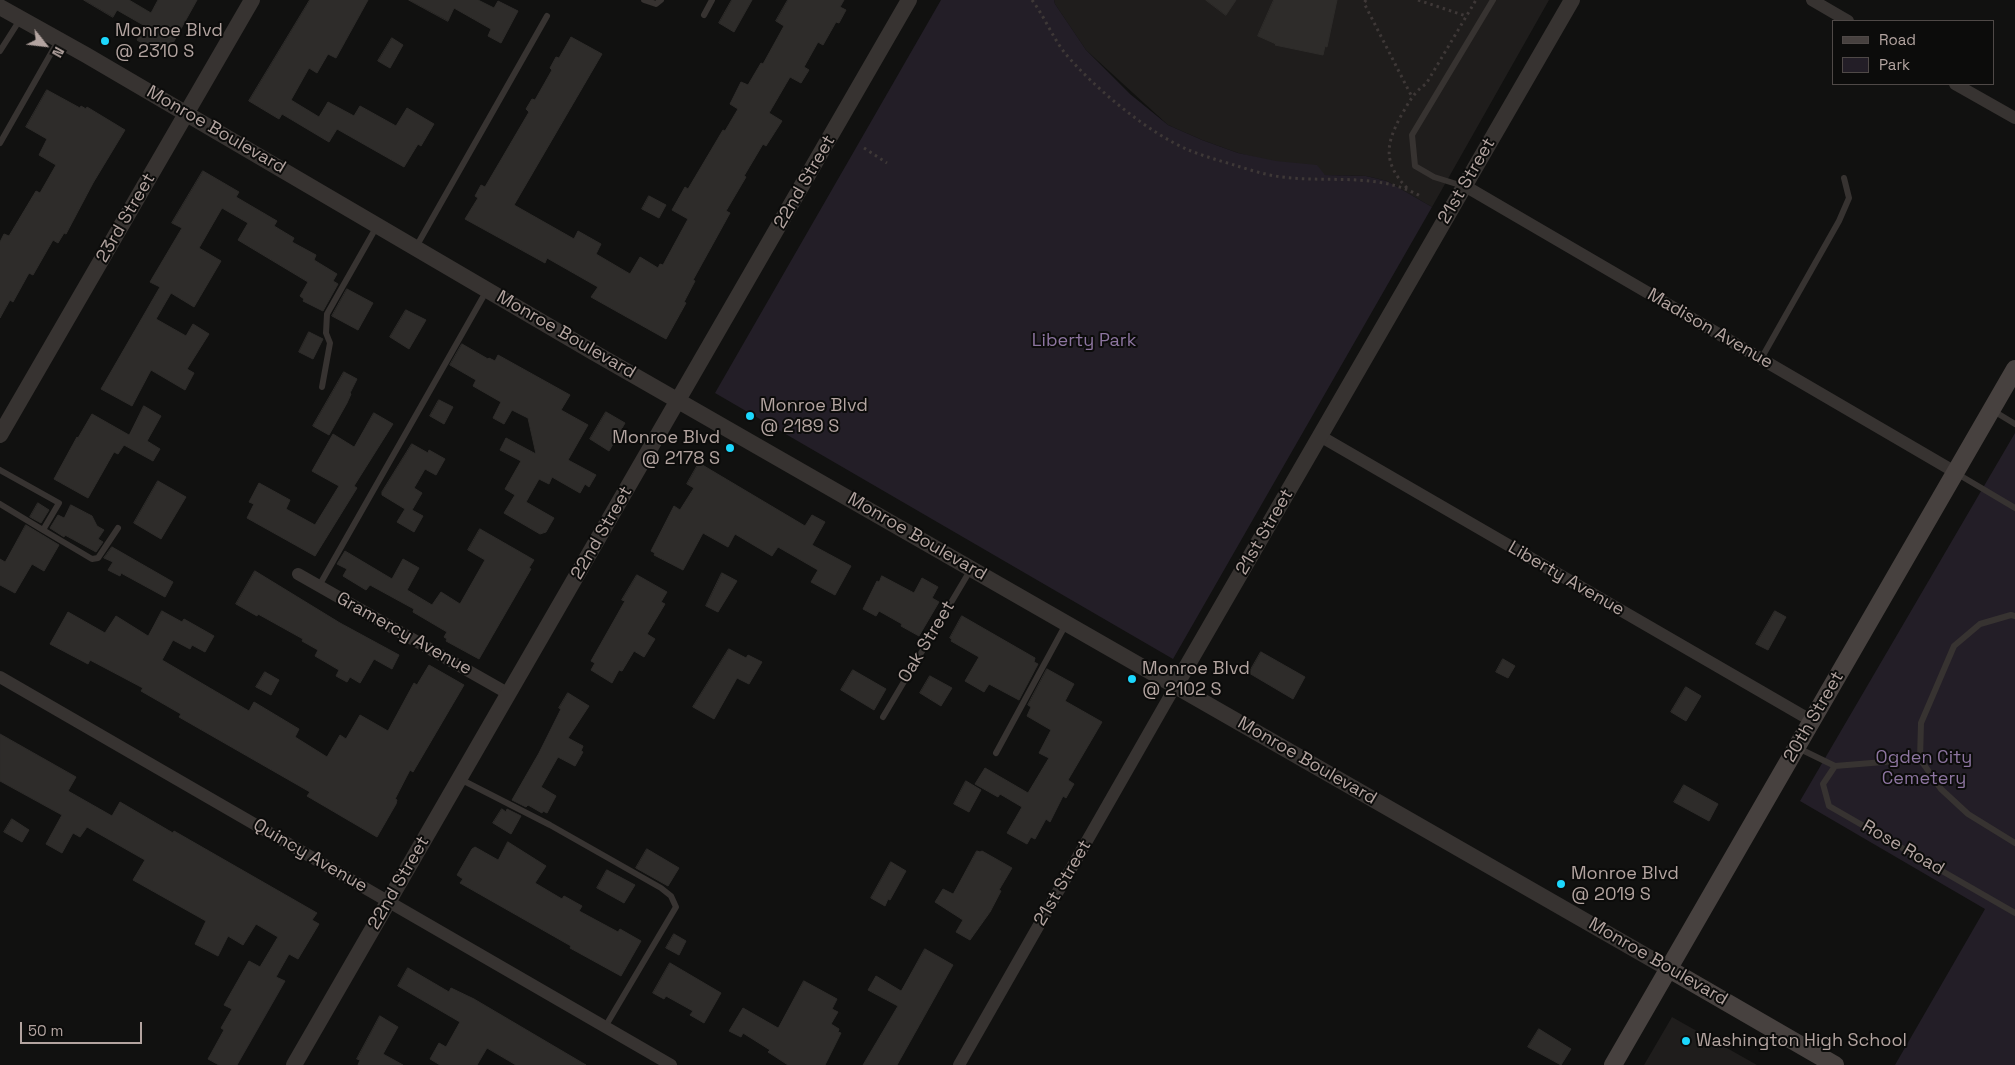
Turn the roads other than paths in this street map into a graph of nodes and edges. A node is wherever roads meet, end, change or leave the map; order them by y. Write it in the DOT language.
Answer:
graph roads {
  1 [pos="252,0"];
  2 [pos="644,0"];
  3 [pos="661,0"];
  4 [pos="712,0"];
  5 [pos="909,0"];
  6 [pos="1493,0"];
  7 [pos="1572,0"];
  8 [pos="1812,0"];
  9 [pos="0,6"];
  10 [pos="704,15"];
  11 [pos="547,16"];
  12 [pos="21,18"];
  13 [pos="1846,20"];
  14 [pos="58,40"];
  15 [pos="0,51"];
  16 [pos="1957,85"];
  17 [pos="186,113"];
  18 [pos="2015,118"];
  19 [pos="0,143"];
  20 [pos="1844,178"];
  21 [pos="1465,186"];
  22 [pos="378,225"];
  23 [pos="416,247"];
  24 [pos="488,289"];
  25 [pos="1761,359"];
  26 [pos="2015,369"];
  27 [pos="322,387"];
  28 [pos="679,400"];
  29 [pos="1991,410"];
  30 [pos="2015,424"];
  31 [pos="0,435"];
  32 [pos="1320,436"];
  33 [pos="0,470"];
  34 [pos="1956,472"];
  35 [pos="0,504"];
  36 [pos="2015,508"];
  37 [pos="118,528"];
  38 [pos="44,530"];
  39 [pos="971,568"];
  40 [pos="298,574"];
  41 [pos="319,586"];
  42 [pos="2015,616"];
  43 [pos="1067,623"];
  44 [pos="0,677"];
  45 [pos="1176,686"];
  46 [pos="509,694"];
  47 [pos="883,717"];
  48 [pos="1812,721"];
  49 [pos="1796,747"];
  50 [pos="996,753"];
  51 [pos="1920,759"];
  52 [pos="1835,766"];
  53 [pos="460,778"];
  54 [pos="2015,843"];
  55 [pos="389,902"];
  56 [pos="2015,913"];
  57 [pos="1669,969"];
  58 [pos="605,1027"];
  59 [pos="294,1065"];
  60 [pos="671,1065"];
  61 [pos="958,1065"];
  62 [pos="1614,1065"];
  63 [pos="1834,1065"];
  1 -- 17 [label="street, 23rd Street"];
  2 -- 3 [label="lane"];
  4 -- 10 [label="lane"];
  5 -- 28 [label="street, 22nd Street"];
  6 -- 21 [label="lane"];
  7 -- 21 [label="street, 21st Street"];
  8 -- 13 [label="street"];
  9 -- 12 [label="street, Monroe Boulevard"];
  11 -- 23 [label="lane"];
  12 -- 14 [label="street, Monroe Boulevard"];
  12 -- 15 [label="lane"];
  14 -- 17 [label="street, Monroe Boulevard"];
  14 -- 19 [label="lane"];
  16 -- 18 [label="street"];
  17 -- 22 [label="street, Monroe Boulevard"];
  17 -- 31 [label="street, 23rd Street"];
  20 -- 25 [label="lane"];
  21 -- 25 [label="street, Madison Avenue"];
  21 -- 32 [label="street, 21st Street"];
  22 -- 23 [label="street, Monroe Boulevard"];
  22 -- 27 [label="lane"];
  23 -- 24 [label="street, Monroe Boulevard"];
  24 -- 28 [label="street, Monroe Boulevard"];
  24 -- 41 [label="lane"];
  25 -- 34 [label="street, Madison Avenue"];
  26 -- 29 [label="main road, 20th Street"];
  28 -- 39 [label="street, Monroe Boulevard"];
  28 -- 46 [label="street, 22nd Street"];
  29 -- 30 [label="lane"];
  29 -- 34 [label="main road, 20th Street"];
  32 -- 45 [label="street, 21st Street"];
  32 -- 48 [label="street, Liberty Avenue"];
  33 -- 38 [label="lane"];
  34 -- 36 [label="lane"];
  34 -- 48 [label="main road, 20th Street"];
  35 -- 38 [label="lane"];
  37 -- 38 [label="lane"];
  39 -- 43 [label="street, Monroe Boulevard"];
  39 -- 47 [label="lane, Oak Street"];
  40 -- 41 [label="street, Gramercy Avenue"];
  41 -- 46 [label="street, Gramercy Avenue"];
  42 -- 51 [label="lane"];
  43 -- 45 [label="street, Monroe Boulevard"];
  43 -- 50 [label="lane"];
  44 -- 55 [label="street, Quincy Avenue"];
  45 -- 57 [label="street, Monroe Boulevard"];
  45 -- 61 [label="street, 21st Street"];
  46 -- 53 [label="street, 22nd Street"];
  48 -- 49 [label="main road, 20th Street"];
  49 -- 52 [label="lane"];
  49 -- 57 [label="main road, 20th Street"];
  51 -- 52 [label="lane"];
  51 -- 54 [label="lane"];
  52 -- 56 [label="lane, Rose Road"];
  53 -- 55 [label="street, 22nd Street"];
  53 -- 58 [label="lane"];
  55 -- 58 [label="street, Quincy Avenue"];
  55 -- 59 [label="street, 22nd Street"];
  57 -- 62 [label="main road, 20th Street"];
  57 -- 63 [label="main road, Monroe Boulevard"];
  58 -- 60 [label="street, Quincy Avenue"];
}
